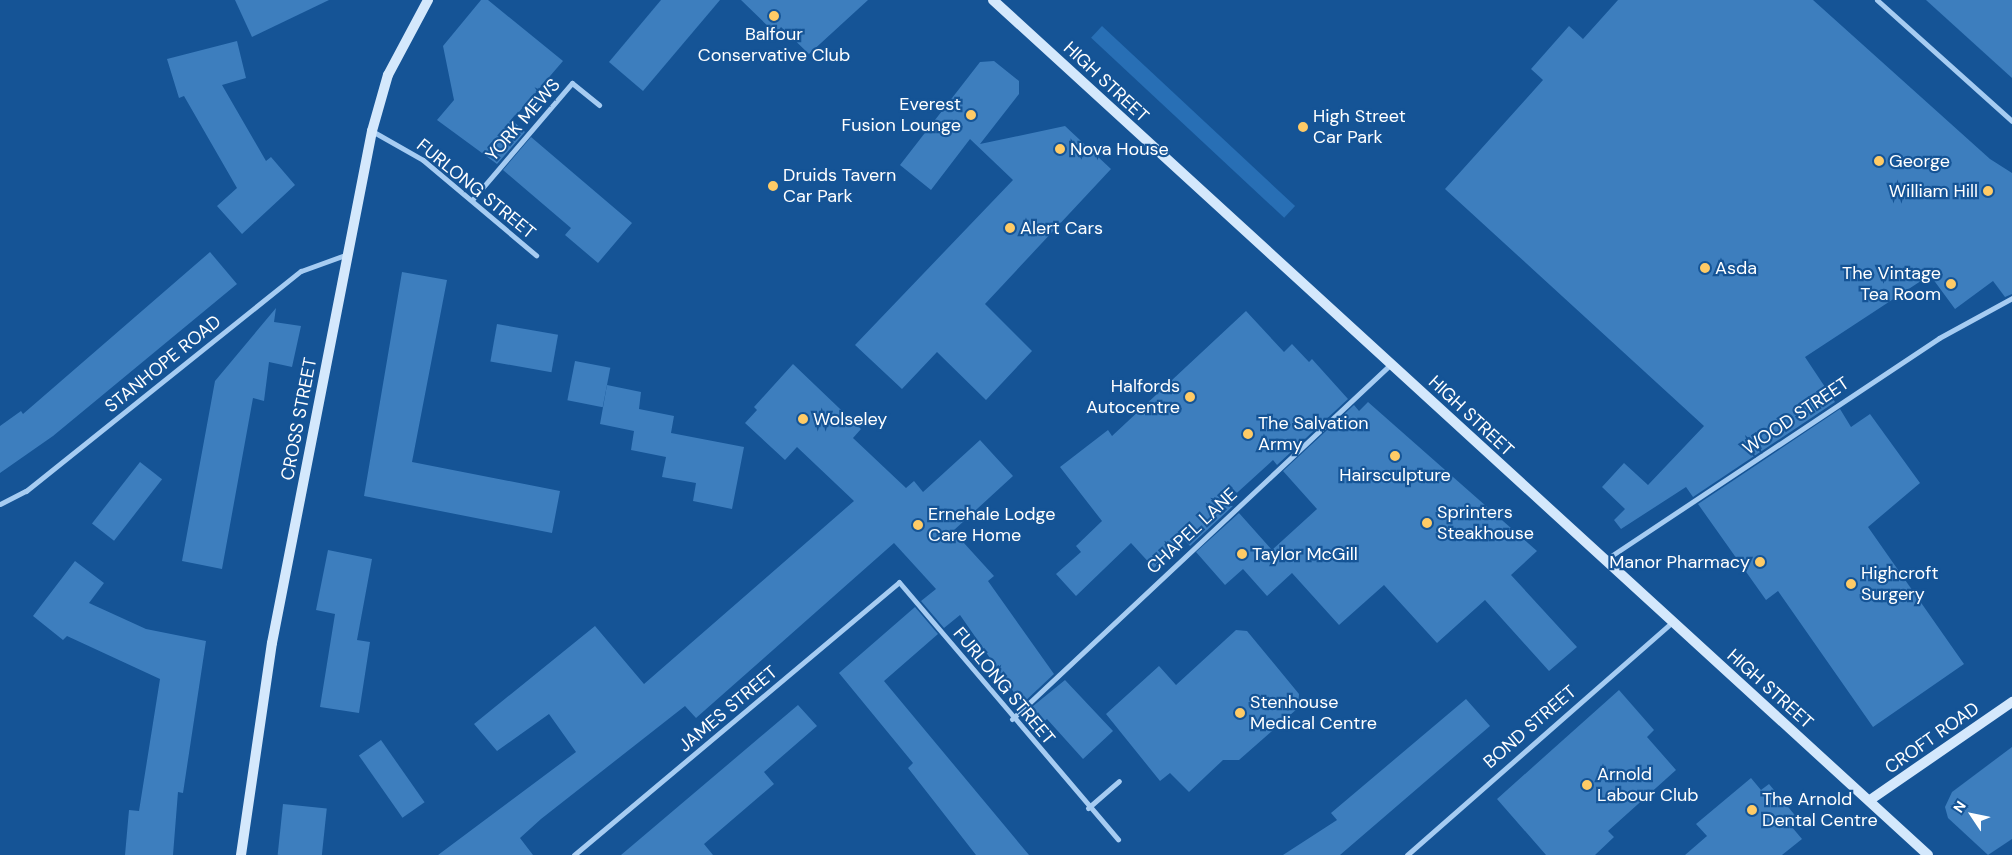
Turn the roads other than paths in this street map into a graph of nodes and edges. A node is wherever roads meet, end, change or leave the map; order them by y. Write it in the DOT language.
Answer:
graph roads {
  1 [pos="428,0"];
  2 [pos="993,0"];
  3 [pos="1877,0"];
  4 [pos="599,105"];
  5 [pos="2012,121"];
  6 [pos="372,131"];
  7 [pos="472,200"];
  8 [pos="348,254"];
  9 [pos="536,255"];
  10 [pos="2012,298"];
  11 [pos="1391,364"];
  12 [pos="0,504"];
  13 [pos="1604,560"];
  14 [pos="899,582"];
  15 [pos="1672,622"];
  16 [pos="2012,702"];
  17 [pos="1012,719"];
  18 [pos="1119,781"];
  19 [pos="1870,800"];
  20 [pos="1088,808"];
  21 [pos="1118,839"];
  22 [pos="241,855"];
  23 [pos="574,855"];
  24 [pos="1407,855"];
  25 [pos="1928,855"];
  1 -- 6 [label="street, CROSS STREET"];
  2 -- 11 [label="street, HIGH STREET"];
  3 -- 5 [label="street"];
  4 -- 7 [label="street, YORK MEWS"];
  6 -- 7 [label="street, FURLONG STREET"];
  6 -- 8 [label="street, CROSS STREET"];
  7 -- 9 [label="street, FURLONG STREET"];
  8 -- 12 [label="street, STANHOPE ROAD"];
  8 -- 22 [label="street, CROSS STREET"];
  10 -- 13 [label="street, WOOD STREET"];
  11 -- 13 [label="street, HIGH STREET"];
  11 -- 17 [label="street, CHAPEL LANE"];
  13 -- 15 [label="street, HIGH STREET"];
  14 -- 17 [label="street, FURLONG STREET"];
  14 -- 23 [label="street, JAMES STREET"];
  15 -- 19 [label="street, HIGH STREET"];
  15 -- 24 [label="street, BOND STREET"];
  16 -- 19 [label="street, CROFT ROAD"];
  17 -- 20 [label="street, FURLONG STREET"];
  18 -- 20 [label="street"];
  19 -- 25 [label="street, HIGH STREET"];
  20 -- 21 [label="street, FURLONG STREET"];
}
